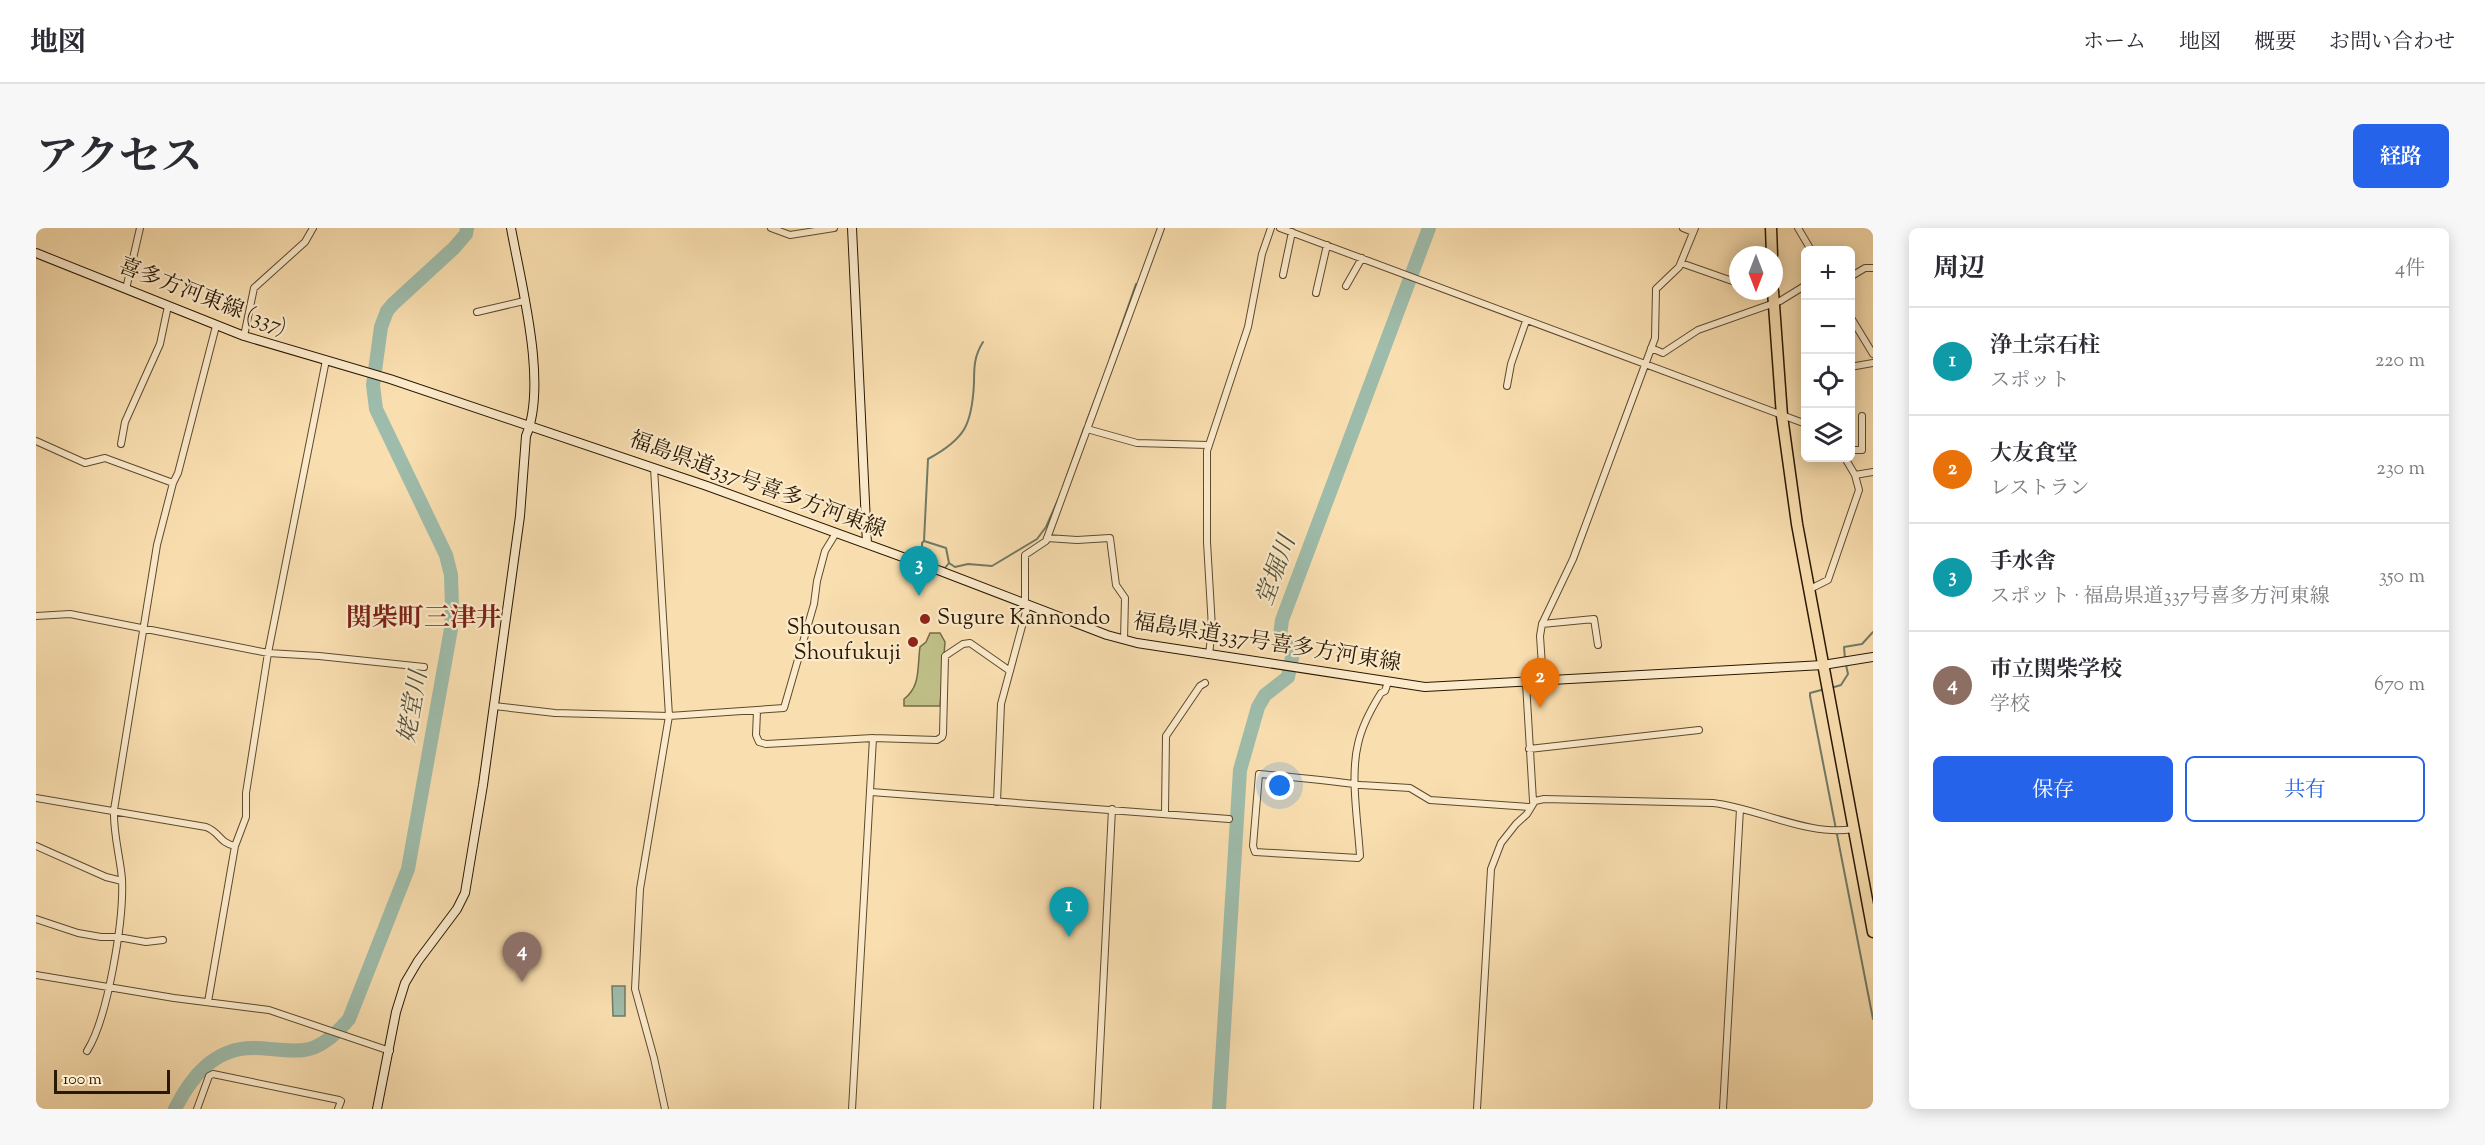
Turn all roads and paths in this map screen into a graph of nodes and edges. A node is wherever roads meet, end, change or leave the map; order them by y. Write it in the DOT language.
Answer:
graph roads {
  1 [pos="140,228"];
  2 [pos="313,228"];
  3 [pos="511,228"];
  4 [pos="771,228"];
  5 [pos="834,228"];
  6 [pos="852,228"];
  7 [pos="1161,228"];
  8 [pos="1271,228"];
  9 [pos="1280,228"];
  10 [pos="1683,228"];
  11 [pos="1771,228"];
  12 [pos="1798,228"];
  13 [pos="1694,230"];
  14 [pos="1292,232"];
  15 [pos="1328,245"];
  16 [pos="1772,246"];
  17 [pos="1809,246"];
  18 [pos="36,253"];
  19 [pos="1362,258"];
  20 [pos="1681,263"];
  21 [pos="1873,268"];
  22 [pos="1855,274"];
  23 [pos="1283,275"];
  24 [pos="1729,280"];
  25 [pos="1346,286"];
  26 [pos="1801,288"];
  27 [pos="126,289"];
  28 [pos="1316,292"];
  29 [pos="1774,300"];
  30 [pos="524,301"];
  31 [pos="1774,303"];
  32 [pos="168,306"];
  33 [pos="477,312"];
  34 [pos="1526,321"];
  35 [pos="1855,323"];
  36 [pos="216,326"];
  37 [pos="244,336"];
  38 [pos="1651,348"];
  39 [pos="1873,354"];
  40 [pos="326,360"];
  41 [pos="1645,363"];
  42 [pos="1873,363"];
  43 [pos="1855,366"];
  44 [pos="390,379"];
  45 [pos="1508,386"];
  46 [pos="1782,416"];
  47 [pos="1862,416"];
  48 [pos="1801,422"];
  49 [pos="530,426"];
  50 [pos="1087,429"];
  51 [pos="36,441"];
  52 [pos="121,444"];
  53 [pos="1208,444"];
  54 [pos="1855,450"];
  55 [pos="1847,462"];
  56 [pos="654,468"];
  57 [pos="1873,472"];
  58 [pos="1855,475"];
  59 [pos="173,483"];
  60 [pos="836,533"];
  61 [pos="1047,538"];
  62 [pos="867,544"];
  63 [pos="1808,590"];
  64 [pos="1026,603"];
  65 [pos="36,616"];
  66 [pos="1542,624"];
  67 [pos="144,628"];
  68 [pos="1124,640"];
  69 [pos="1598,645"];
  70 [pos="268,653"];
  71 [pos="1209,655"];
  72 [pos="1873,657"];
  73 [pos="1823,665"];
  74 [pos="424,667"];
  75 [pos="1010,670"];
  76 [pos="1542,681"];
  77 [pos="1205,682"];
  78 [pos="1388,682"];
  79 [pos="1526,683"];
  80 [pos="494,706"];
  81 [pos="757,711"];
  82 [pos="669,716"];
  83 [pos="1699,730"];
  84 [pos="873,738"];
  85 [pos="1529,749"];
  86 [pos="1356,784"];
  87 [pos="871,792"];
  88 [pos="36,798"];
  89 [pos="1535,801"];
  90 [pos="997,802"];
  91 [pos="1529,807"];
  92 [pos="1112,808"];
  93 [pos="1740,809"];
  94 [pos="114,810"];
  95 [pos="1165,813"];
  96 [pos="1229,819"];
  97 [pos="1853,830"];
  98 [pos="36,846"];
  99 [pos="236,846"];
  100 [pos="122,881"];
  101 [pos="36,919"];
  102 [pos="1873,932"];
  103 [pos="118,937"];
  104 [pos="163,940"];
  105 [pos="36,975"];
  106 [pos="108,987"];
  107 [pos="208,1002"];
  108 [pos="87,1051"];
  109 [pos="390,1051"];
  110 [pos="197,1109"];
  111 [pos="338,1109"];
  112 [pos="377,1109"];
  113 [pos="664,1109"];
  114 [pos="852,1109"];
  115 [pos="1096,1109"];
  116 [pos="1478,1109"];
  117 [pos="1723,1109"];
  1 -- 27 [label="street"];
  2 -- 37 [label="street"];
  3 -- 30 [label="main road"];
  4 -- 5 [label="street"];
  6 -- 62 [label="main road"];
  7 -- 50 [label="street"];
  8 -- 53 [label="street"];
  9 -- 14 [label="street"];
  10 -- 13 [label="street"];
  11 -- 16 [label="highway"];
  12 -- 17 [label="street"];
  13 -- 20 [label="street"];
  14 -- 15 [label="street"];
  14 -- 23 [label="street"];
  15 -- 19 [label="street"];
  15 -- 28 [label="street"];
  18 -- 27 [label="main road, 喜多方河東線 (337)"];
  19 -- 25 [label="street"];
  19 -- 34 [label="street"];
  20 -- 24 [label="street"];
  20 -- 38 [label="street"];
  21 -- 22 [label="street"];
  26 -- 31 [label="street"];
  27 -- 32 [label="main road, 喜多方河東線 (337)"];
  29 -- 31 [label="highway"];
  30 -- 33 [label="street"];
  30 -- 49 [label="main road"];
  31 -- 38 [label="street"];
  31 -- 46 [label="highway"];
  32 -- 36 [label="main road, 喜多方河東線 (337)"];
  32 -- 52 [label="street"];
  34 -- 41 [label="street"];
  34 -- 45 [label="street"];
  35 -- 39 [label="street"];
  36 -- 37 [label="main road, 喜多方河東線 (337)"];
  36 -- 59 [label="street"];
  37 -- 40 [label="main road, 喜多方河東線 (337)"];
  38 -- 41 [label="street"];
  40 -- 44 [label="main road, 喜多方河東線 (337)"];
  40 -- 70 [label="street"];
  41 -- 46 [label="street"];
  41 -- 66 [label="street"];
  42 -- 43 [label="street"];
  44 -- 49 [label="main road, 福島県道337号喜多方河東線"];
  46 -- 48 [label="street"];
  46 -- 63 [label="highway"];
  47 -- 54 [label="street"];
  49 -- 56 [label="main road, 福島県道337号喜多方河東線"];
  49 -- 80 [label="main road"];
  50 -- 53 [label="street"];
  50 -- 61 [label="street"];
  51 -- 59 [label="street"];
  53 -- 71 [label="street"];
  55 -- 58 [label="street"];
  56 -- 60 [label="main road, 福島県道337号喜多方河東線"];
  56 -- 82 [label="street"];
  57 -- 58 [label="street"];
  58 -- 63 [label="street"];
  59 -- 67 [label="street"];
  60 -- 62 [label="main road, 福島県道337号喜多方河東線"];
  60 -- 81 [label="street"];
  61 -- 64 [label="street"];
  61 -- 68 [label="street"];
  62 -- 64 [label="main road, 福島県道337号喜多方河東線"];
  63 -- 73 [label="highway"];
  64 -- 68 [label="main road, 福島県道337号喜多方河東線"];
  64 -- 75 [label="street"];
  65 -- 67 [label="street"];
  66 -- 69 [label="street"];
  66 -- 76 [label="street"];
  67 -- 70 [label="street"];
  67 -- 94 [label="street"];
  68 -- 71 [label="main road, 福島県道337号喜多方河東線"];
  70 -- 74 [label="street"];
  70 -- 99 [label="street"];
  71 -- 78 [label="main road, 福島県道337号喜多方河東線"];
  72 -- 73 [label="main road, 福島県道337号喜多方河東線"];
  73 -- 76 [label="main road, 福島県道337号喜多方河東線"];
  73 -- 97 [label="highway"];
  75 -- 84 [label="street"];
  75 -- 90 [label="street"];
  76 -- 79 [label="main road, 福島県道337号喜多方河東線"];
  77 -- 95 [label="street"];
  78 -- 79 [label="main road, 福島県道337号喜多方河東線"];
  78 -- 86 [label="street"];
  79 -- 85 [label="street"];
  80 -- 82 [label="street"];
  80 -- 109 [label="main road"];
  81 -- 82 [label="street"];
  81 -- 84 [label="street"];
  82 -- 113 [label="street"];
  83 -- 85 [label="street"];
  84 -- 87 [label="street"];
  85 -- 89 [label="street"];
  86 -- 86 [label="street"];
  86 -- 91 [label="street"];
  87 -- 90 [label="street"];
  87 -- 114 [label="street"];
  88 -- 94 [label="street"];
  89 -- 91 [label="street"];
  89 -- 93 [label="street"];
  90 -- 92 [label="street"];
  91 -- 116 [label="street"];
  92 -- 95 [label="street"];
  92 -- 115 [label="street"];
  93 -- 97 [label="street"];
  93 -- 117 [label="street"];
  94 -- 99 [label="street"];
  94 -- 100 [label="street"];
  95 -- 96 [label="street"];
  97 -- 102 [label="highway"];
  98 -- 100 [label="street"];
  99 -- 107 [label="street"];
  100 -- 103 [label="street"];
  101 -- 103 [label="street"];
  103 -- 104 [label="street"];
  103 -- 106 [label="street"];
  105 -- 106 [label="street"];
  106 -- 107 [label="street"];
  106 -- 108 [label="street"];
  107 -- 109 [label="street"];
  109 -- 112 [label="main road"];
  110 -- 111 [label="street"];
}
